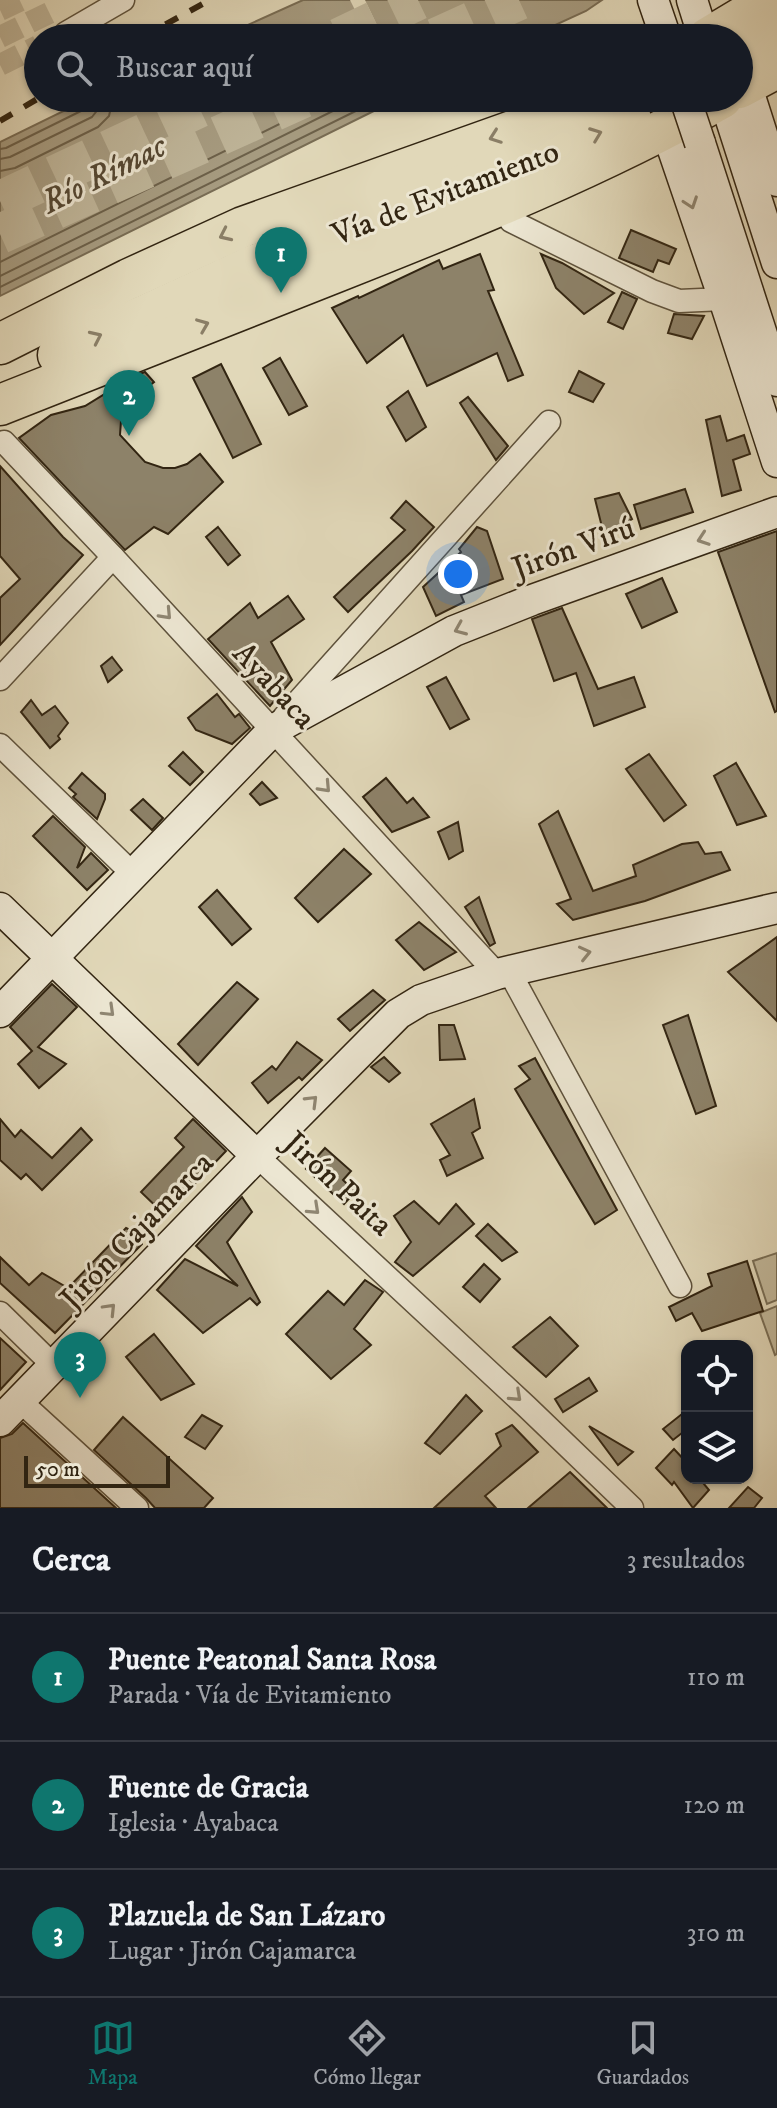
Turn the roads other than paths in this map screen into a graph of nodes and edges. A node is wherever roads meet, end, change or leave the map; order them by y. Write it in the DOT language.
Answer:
graph roads {
  1 [pos="123,0"];
  2 [pos="653,0"];
  3 [pos="692,0"];
  4 [pos="771,0"];
  5 [pos="82,24"];
  6 [pos="661,24"];
  7 [pos="701,24"];
  8 [pos="730,24"];
  9 [pos="777,34"];
  10 [pos="753,69"];
  11 [pos="560,112"];
  12 [pos="745,112"];
  13 [pos="750,112"];
  14 [pos="680,117"];
  15 [pos="777,181"];
  16 [pos="511,221"];
  17 [pos="777,263"];
  18 [pos="724,299"];
  19 [pos="0,344"];
  20 [pos="777,381"];
  21 [pos="0,383"];
  22 [pos="549,422"];
  23 [pos="2,424"];
  24 [pos="777,462"];
  25 [pos="777,512"];
  26 [pos="113,557"];
  27 [pos="0,679"];
  28 [pos="273,730"];
  29 [pos="0,745"];
  30 [pos="133,874"];
  31 [pos="0,908"];
  32 [pos="777,908"];
  33 [pos="53,957"];
  34 [pos="503,972"];
  35 [pos="0,1012"];
  36 [pos="257,1156"];
  37 [pos="680,1286"];
  38 [pos="0,1313"];
  39 [pos="54,1366"];
  40 [pos="10,1411"];
  41 [pos="137,1508"];
  42 [pos="632,1508"];
  1 -- 5 [label="street"];
  2 -- 6 [label="main road"];
  3 -- 7 [label="main road"];
  4 -- 8 [label="highway"];
  9 -- 10 [label="highway"];
  11 -- 19 [label="highway, Vía de Evitamiento, one-way"];
  12 -- 17 [label="main road"];
  13 -- 15 [label="main road"];
  14 -- 18 [label="main road, one-way"];
  14 -- 20 [label="main road"];
  21 -- 14 [label="highway, Vía de Evitamiento, one-way"];
  23 -- 14 [label="highway, one-way"];
  16 -- 18 [label="street"];
  18 -- 24 [label="main road"];
  22 -- 28 [label="street, Jirón Virú"];
  23 -- 26 [label="street, Ayabaca"];
  25 -- 28 [label="main road, Jirón Virú, one-way"];
  26 -- 27 [label="street"];
  26 -- 28 [label="street, Ayabaca, one-way"];
  28 -- 30 [label="main road, Jirón Virú"];
  28 -- 34 [label="street, Ayabaca, one-way"];
  29 -- 30 [label="street"];
  30 -- 33 [label="main road, Jirón Virú"];
  31 -- 33 [label="main road, Jirón Paita"];
  34 -- 32 [label="main road, Jirón Cajamarca, one-way"];
  33 -- 35 [label="main road, Jirón Virú"];
  33 -- 36 [label="main road, Jirón Paita, one-way"];
  36 -- 34 [label="main road, Jirón Cajamarca, one-way"];
  34 -- 37 [label="street, Ayabaca"];
  39 -- 36 [label="main road, Jirón Cajamarca, one-way"];
  36 -- 42 [label="street, Jirón Paita, one-way"];
  38 -- 39 [label="street"];
  39 -- 40 [label="main road, Jirón Cajamarca"];
  40 -- 41 [label="street"];
}
